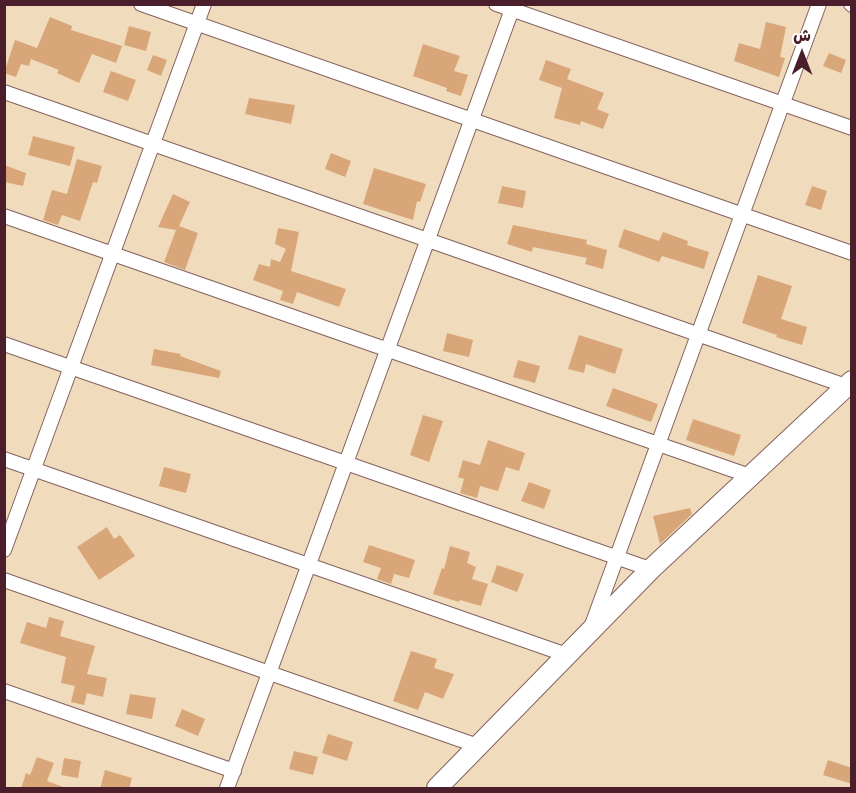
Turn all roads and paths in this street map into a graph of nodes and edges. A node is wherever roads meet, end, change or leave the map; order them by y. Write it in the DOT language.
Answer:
graph roads {
  1 [pos="141,4"];
  2 [pos="204,4"];
  3 [pos="496,4"];
  4 [pos="819,4"];
  5 [pos="513,7"];
  6 [pos="196,24"];
  7 [pos="4,92"];
  8 [pos="782,104"];
  9 [pos="471,120"];
  10 [pos="852,128"];
  11 [pos="153,144"];
  12 [pos="742,214"];
  13 [pos="4,216"];
  14 [pos="428,240"];
  15 [pos="852,253"];
  16 [pos="112,254"];
  17 [pos="698,334"];
  18 [pos="4,344"];
  19 [pos="388,350"];
  20 [pos="71,368"];
  21 [pos="849,384"];
  22 [pos="658,444"];
  23 [pos="4,459"];
  24 [pos="346,463"];
  25 [pos="34,469"];
  26 [pos="750,476"];
  27 [pos="4,550"];
  28 [pos="616,558"];
  29 [pos="309,565"];
  30 [pos="650,569"];
  31 [pos="4,580"];
  32 [pos="589,632"];
  33 [pos="567,655"];
  34 [pos="270,673"];
  35 [pos="4,691"];
  36 [pos="478,746"];
  37 [pos="234,771"];
  38 [pos="227,789"];
  39 [pos="437,789"];
  1 -- 6 [label="street"];
  2 -- 6 [label="street"];
  3 -- 5 [label="street"];
  4 -- 8 [label="street"];
  5 -- 8 [label="street"];
  5 -- 9 [label="street"];
  6 -- 9 [label="street"];
  6 -- 11 [label="street"];
  7 -- 11 [label="street"];
  8 -- 10 [label="street"];
  8 -- 12 [label="street"];
  9 -- 12 [label="street"];
  9 -- 14 [label="street"];
  11 -- 14 [label="street"];
  11 -- 16 [label="street"];
  12 -- 15 [label="street"];
  12 -- 17 [label="street"];
  13 -- 16 [label="street"];
  14 -- 17 [label="street"];
  14 -- 19 [label="street"];
  16 -- 19 [label="street"];
  16 -- 20 [label="street"];
  17 -- 21 [label="street"];
  17 -- 22 [label="street"];
  18 -- 20 [label="street"];
  19 -- 22 [label="street"];
  19 -- 24 [label="street"];
  20 -- 24 [label="street"];
  20 -- 25 [label="street"];
  21 -- 26 [label="street"];
  22 -- 26 [label="street"];
  22 -- 28 [label="street"];
  23 -- 25 [label="street"];
  24 -- 28 [label="street"];
  24 -- 29 [label="street"];
  25 -- 27 [label="street"];
  25 -- 29 [label="street"];
  26 -- 30 [label="street"];
  28 -- 30 [label="street"];
  28 -- 32 [label="street"];
  29 -- 33 [label="street"];
  29 -- 34 [label="street"];
  30 -- 32 [label="street"];
  31 -- 34 [label="street"];
  32 -- 33 [label="street"];
  33 -- 36 [label="street"];
  34 -- 36 [label="street"];
  34 -- 37 [label="street"];
  35 -- 37 [label="street"];
  36 -- 39 [label="street"];
  37 -- 38 [label="street"];
}
